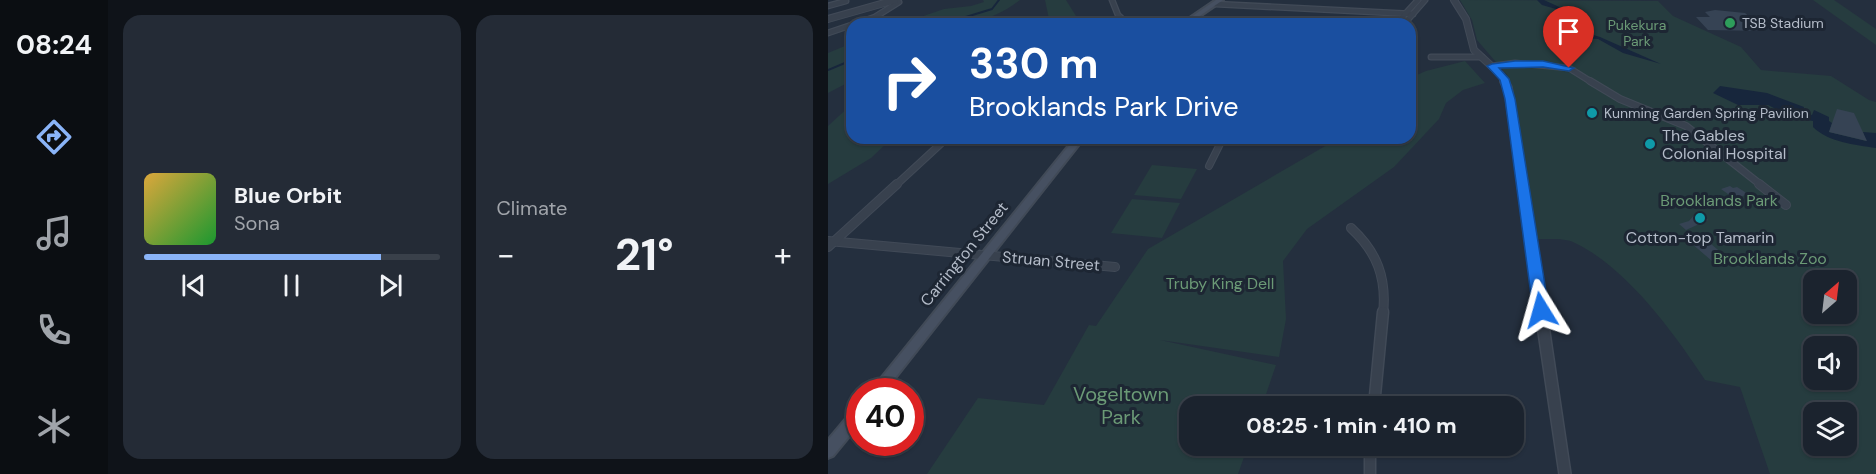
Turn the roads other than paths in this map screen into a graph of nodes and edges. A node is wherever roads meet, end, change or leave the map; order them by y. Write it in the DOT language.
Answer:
graph roads {
  1 [pos="895,0"];
  2 [pos="1112,0"];
  3 [pos="1418,0"];
  4 [pos="1425,0"];
  5 [pos="1454,0"];
  6 [pos="846,1"];
  7 [pos="1218,2"];
  8 [pos="828,6"];
  9 [pos="1406,13"];
  10 [pos="1413,14"];
  11 [pos="868,18"];
  12 [pos="1121,18"];
  13 [pos="1193,18"];
  14 [pos="1401,18"];
  15 [pos="1409,18"];
  16 [pos="828,19"];
  17 [pos="846,26"];
  18 [pos="828,33"];
  19 [pos="1431,57"];
  20 [pos="1482,57"];
  21 [pos="1492,66"];
  22 [pos="941,144"];
  23 [pos="1075,144"];
  24 [pos="1220,144"];
  25 [pos="1209,166"];
  26 [pos="1786,205"];
  27 [pos="1351,228"];
  28 [pos="830,244"];
  29 [pos="986,255"];
  30 [pos="1115,267"];
  31 [pos="887,378"];
  32 [pos="1375,396"];
  33 [pos="846,429"];
  34 [pos="828,451"];
  35 [pos="1370,456"];
  36 [pos="1370,474"];
  37 [pos="1565,474"];
  1 -- 11 [label="street"];
  1 -- 16 [label="street"];
  2 -- 12 [label="street"];
  3 -- 9 [label="street"];
  4 -- 10 [label="street"];
  5 -- 20 [label="street"];
  6 -- 8 [label="street"];
  7 -- 9 [label="street"];
  7 -- 13 [label="main road"];
  9 -- 10 [label="street"];
  9 -- 14 [label="street"];
  10 -- 15 [label="street"];
  17 -- 18 [label="street"];
  19 -- 20 [label="street"];
  20 -- 21 [label="street"];
  21 -- 26 [label="street"];
  21 -- 37 [label="street"];
  22 -- 28 [label="street"];
  23 -- 29 [label="main road, Carrington Street"];
  24 -- 25 [label="street"];
  27 -- 32 [label="street"];
  28 -- 29 [label="street, Struan Street"];
  29 -- 30 [label="street, Struan Street"];
  29 -- 31 [label="main road, Carrington Street"];
  33 -- 34 [label="main road"];
  35 -- 36 [label="street"];
}
